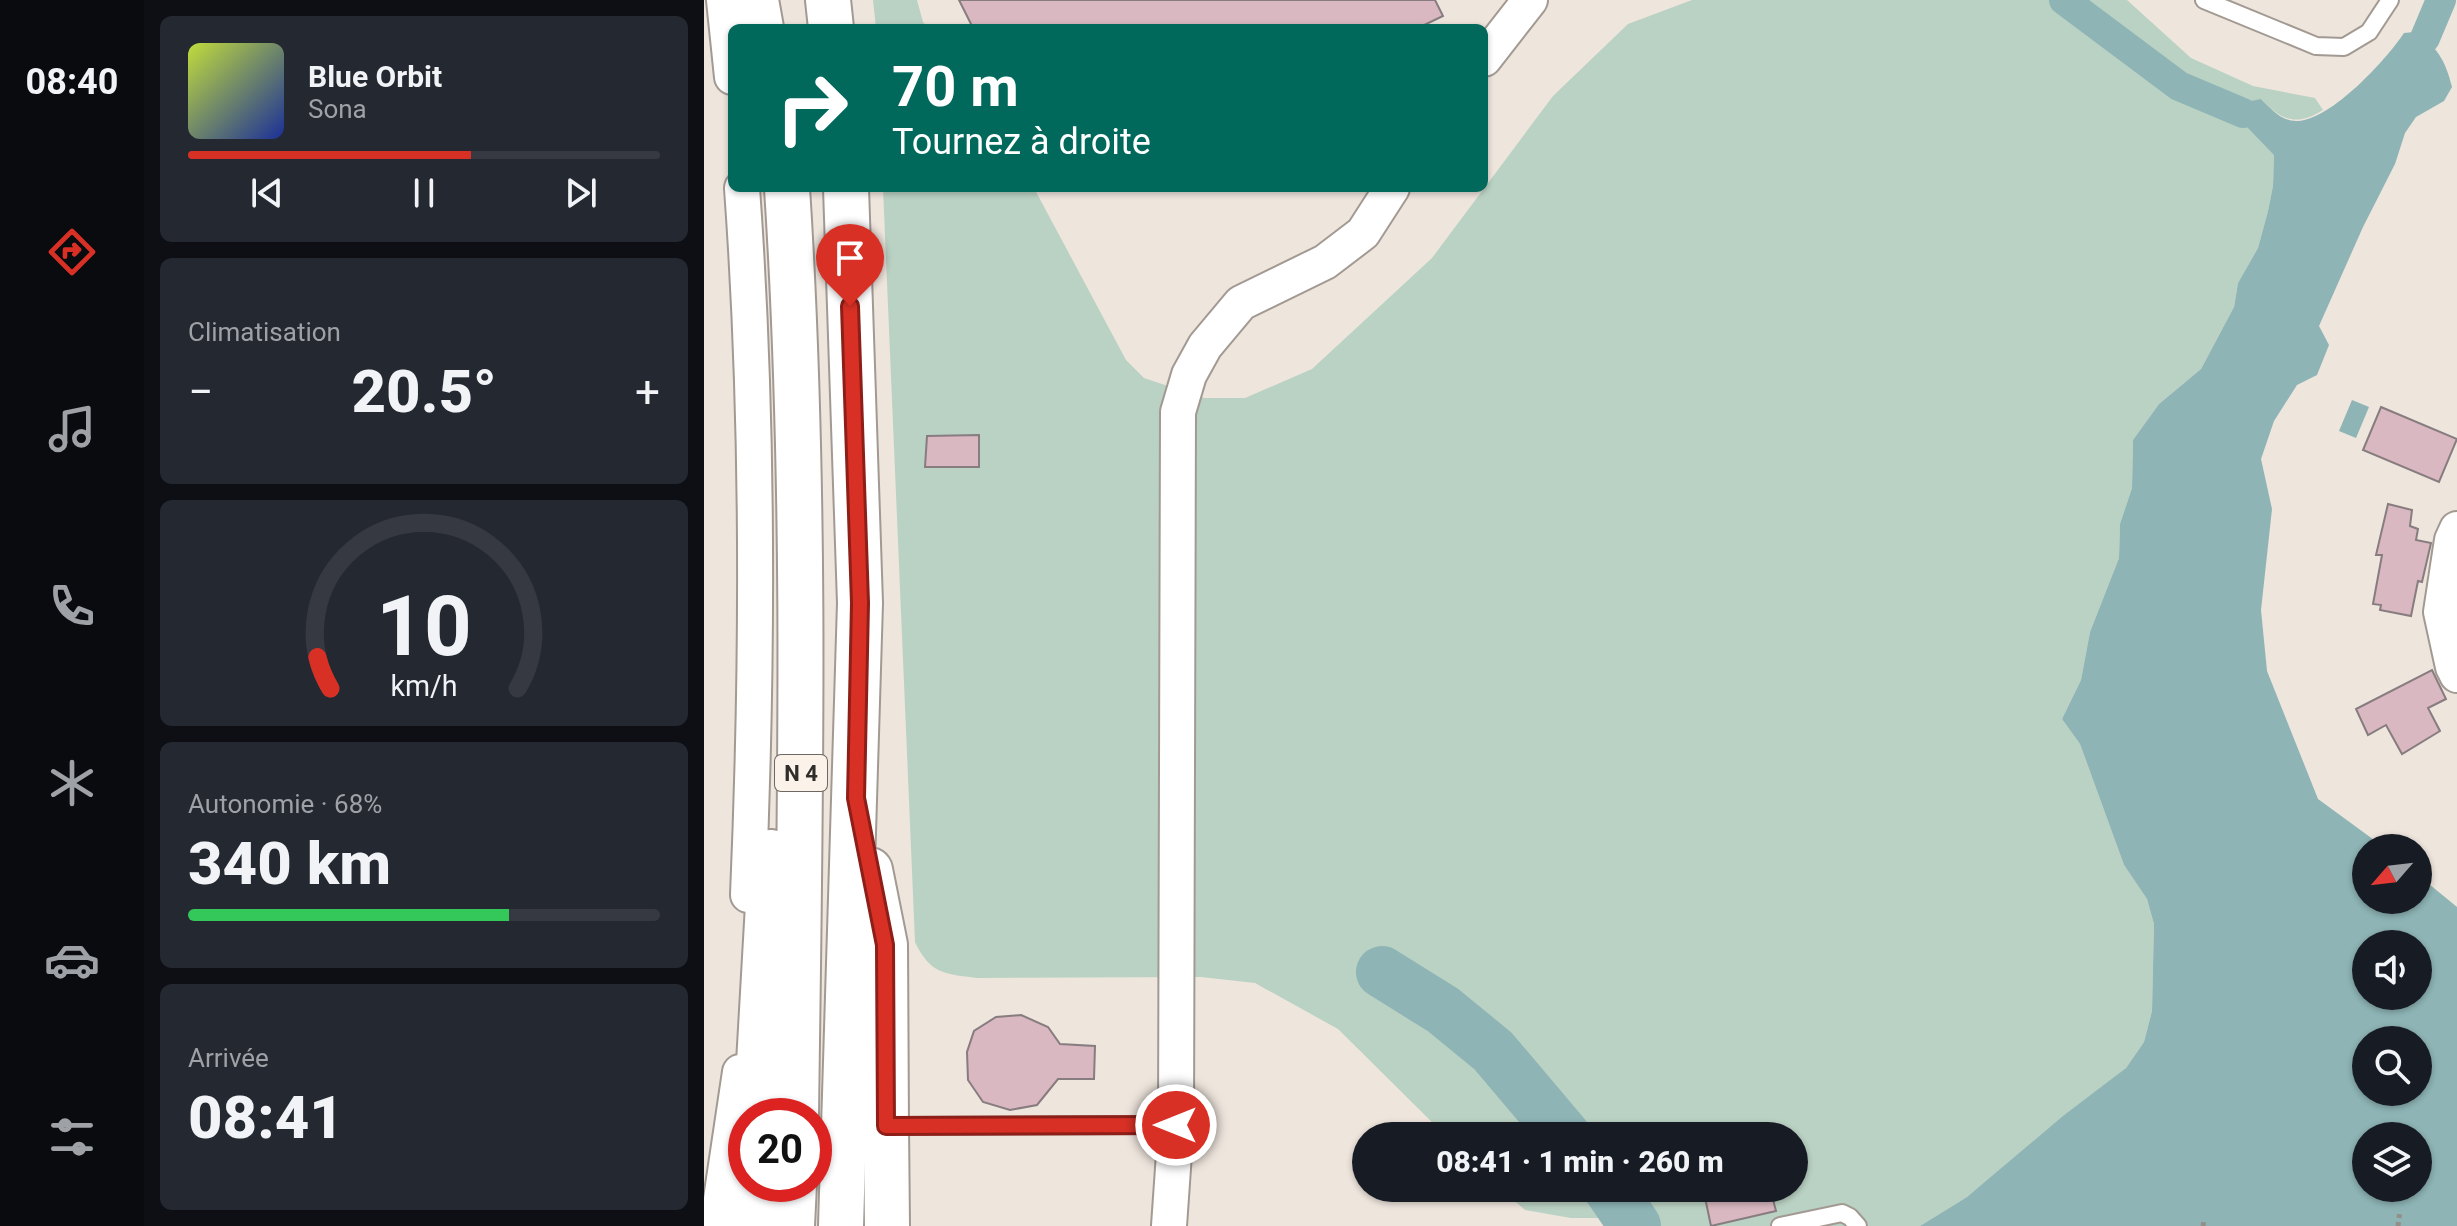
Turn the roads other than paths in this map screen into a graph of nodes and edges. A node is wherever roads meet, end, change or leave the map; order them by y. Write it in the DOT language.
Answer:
graph roads {
  1 [pos="724,0"];
  2 [pos="756,0"];
  3 [pos="769,0"];
  4 [pos="828,0"];
  5 [pos="1530,0"];
  6 [pos="2204,0"];
  7 [pos="2390,0"];
  8 [pos="760,24"];
  9 [pos="772,24"];
  10 [pos="831,24"];
  11 [pos="728,38"];
  12 [pos="1488,54"];
  13 [pos="742,192"];
  14 [pos="787,192"];
  15 [pos="846,192"];
  16 [pos="1389,192"];
  17 [pos="799,431"];
  18 [pos="2457,529"];
  19 [pos="2457,675"];
  20 [pos="856,798"];
  21 [pos="757,1098"];
  22 [pos="796,1098"];
  23 [pos="1176,1125"];
  24 [pos="886,1126"];
  25 [pos="750,1202"];
  26 [pos="793,1202"];
  27 [pos="717,1226"];
  28 [pos="748,1226"];
  29 [pos="792,1226"];
  30 [pos="841,1226"];
  31 [pos="887,1226"];
  32 [pos="1169,1226"];
  33 [pos="1780,1226"];
  34 [pos="1858,1226"];
  1 -- 11 [label="street"];
  2 -- 8 [label="main road"];
  3 -- 9 [label="main road"];
  4 -- 10 [label="main road"];
  5 -- 12 [label="street"];
  6 -- 7 [label="lane"];
  13 -- 27 [label="street"];
  14 -- 17 [label="main road, N 4"];
  15 -- 20 [label="main road, N 4"];
  16 -- 23 [label="street"];
  17 -- 21 [label="main road"];
  17 -- 22 [label="main road, N 4"];
  18 -- 19 [label="street"];
  20 -- 24 [label="main road"];
  20 -- 30 [label="main road, N 4"];
  23 -- 24 [label="lane"];
  23 -- 32 [label="street"];
  24 -- 31 [label="main road"];
  25 -- 28 [label="main road"];
  26 -- 29 [label="main road"];
  33 -- 34 [label="lane"];
}
